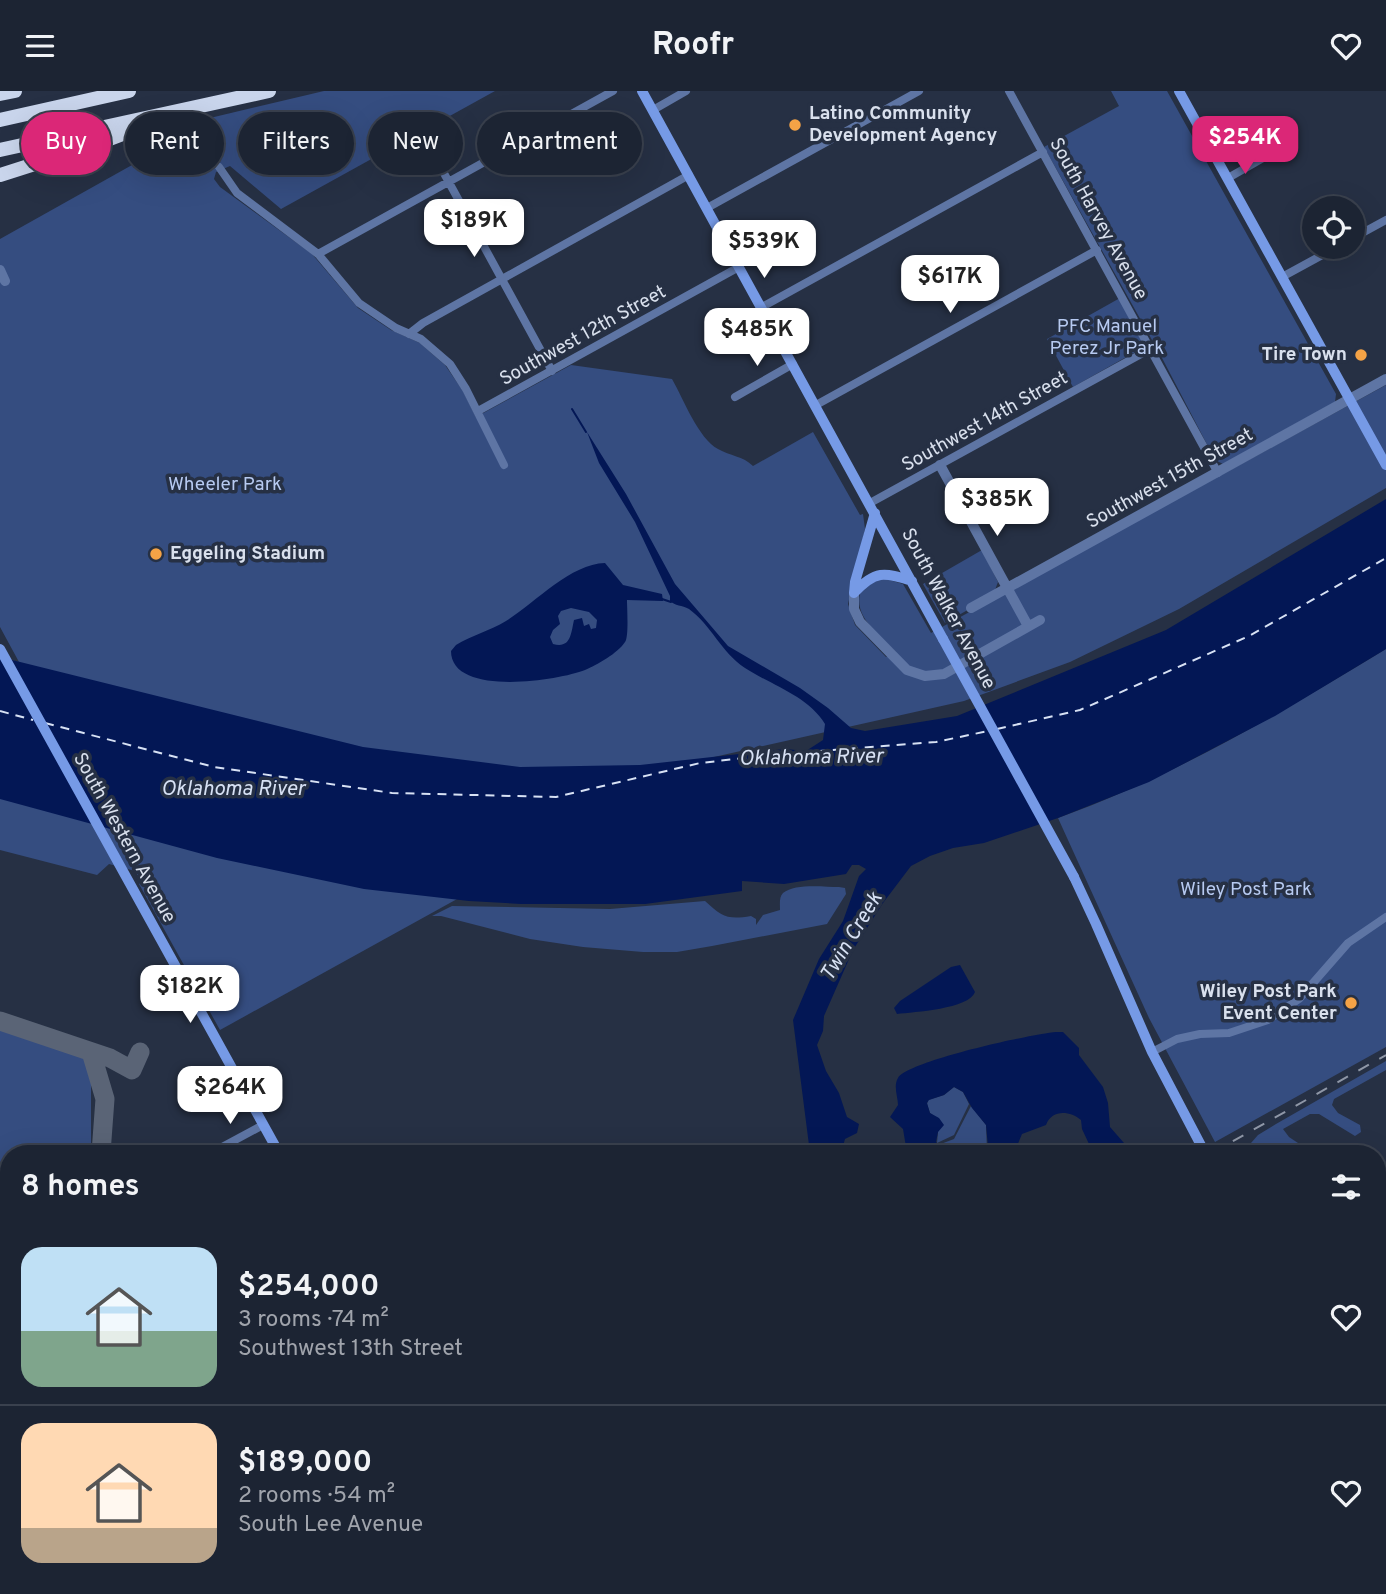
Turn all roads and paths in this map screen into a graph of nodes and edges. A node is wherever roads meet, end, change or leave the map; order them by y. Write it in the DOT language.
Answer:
graph roads {
  1 [pos="15,91"];
  2 [pos="129,91"];
  3 [pos="269,91"];
  4 [pos="613,91"];
  5 [pos="642,91"];
  6 [pos="686,91"];
  7 [pos="919,91"];
  8 [pos="1009,91"];
  9 [pos="1179,91"];
  10 [pos="0,94"];
  11 [pos="187,109"];
  12 [pos="653,110"];
  13 [pos="0,120"];
  14 [pos="0,150"];
  15 [pos="1277,150"];
  16 [pos="1043,152"];
  17 [pos="0,174"];
  18 [pos="224,174"];
  19 [pos="444,175"];
  20 [pos="689,175"];
  21 [pos="1228,178"];
  22 [pos="448,182"];
  23 [pos="707,208"];
  24 [pos="1386,220"];
  25 [pos="1365,231"];
  26 [pos="1097,250"];
  27 [pos="318,254"];
  28 [pos="1315,259"];
  29 [pos="739,267"];
  30 [pos="0,270"];
  31 [pos="1282,277"];
  32 [pos="501,279"];
  33 [pos="5,281"];
  34 [pos="762,307"];
  35 [pos="410,334"];
  36 [pos="1152,348"];
  37 [pos="793,364"];
  38 [pos="552,371"];
  39 [pos="1386,379"];
  40 [pos="735,397"];
  41 [pos="1349,399"];
  42 [pos="816,405"];
  43 [pos="478,411"];
  44 [pos="504,465"];
  45 [pos="940,465"];
  46 [pos="1386,465"];
  47 [pos="1218,473"];
  48 [pos="873,508"];
  49 [pos="912,581"];
  50 [pos="1007,588"];
  51 [pos="854,593"];
  52 [pos="971,608"];
  53 [pos="1040,619"];
  54 [pos="1028,626"];
  55 [pos="0,649"];
  56 [pos="1386,917"];
  57 [pos="1152,1052"];
  58 [pos="263,1125"];
  59 [pos="226,1145"];
  60 [pos="274,1145"];
  61 [pos="1201,1145"];
  1 -- 10 [label="highway"];
  2 -- 13 [label="highway"];
  3 -- 11 [label="highway"];
  4 -- 22 [label="street"];
  5 -- 12 [label="main road, South Walker Avenue"];
  6 -- 12 [label="street"];
  7 -- 23 [label="street"];
  8 -- 16 [label="street, South Harvey Avenue"];
  9 -- 21 [label="main road"];
  11 -- 14 [label="highway"];
  11 -- 17 [label="highway"];
  12 -- 20 [label="main road, South Walker Avenue"];
  15 -- 21 [label="street"];
  16 -- 26 [label="street, South Harvey Avenue"];
  16 -- 34 [label="street"];
  18 -- 27 [label="street"];
  19 -- 22 [label="street"];
  20 -- 23 [label="main road, South Walker Avenue"];
  20 -- 32 [label="street"];
  21 -- 31 [label="main road"];
  22 -- 27 [label="street"];
  22 -- 32 [label="street"];
  23 -- 29 [label="main road, South Walker Avenue"];
  24 -- 25 [label="street"];
  26 -- 36 [label="street, South Harvey Avenue"];
  26 -- 42 [label="street"];
  27 -- 35 [label="street"];
  28 -- 31 [label="street"];
  29 -- 34 [label="main road, South Walker Avenue"];
  29 -- 38 [label="street, Southwest 12th Street"];
  30 -- 33 [label="street"];
  31 -- 41 [label="main road"];
  32 -- 35 [label="street"];
  32 -- 38 [label="street"];
  34 -- 37 [label="main road, South Walker Avenue"];
  35 -- 43 [label="street"];
  36 -- 45 [label="street, Southwest 14th Street"];
  36 -- 47 [label="street, South Harvey Avenue"];
  37 -- 40 [label="street"];
  37 -- 42 [label="main road, South Walker Avenue"];
  38 -- 43 [label="street, Southwest 12th Street"];
  39 -- 41 [label="street, Southwest 15th Street"];
  41 -- 46 [label="main road"];
  41 -- 47 [label="street, Southwest 15th Street"];
  42 -- 48 [label="main road, South Walker Avenue"];
  43 -- 44 [label="street"];
  45 -- 48 [label="street, Southwest 14th Street"];
  45 -- 50 [label="street"];
  47 -- 50 [label="street, Southwest 15th Street"];
  48 -- 49 [label="main road, South Walker Avenue"];
  48 -- 51 [label="main road"];
  49 -- 51 [label="main road"];
  49 -- 57 [label="main road, South Walker Avenue, bridge"];
  50 -- 52 [label="street, Southwest 15th Street"];
  50 -- 54 [label="street"];
  51 -- 54 [label="street"];
  53 -- 54 [label="street"];
  55 -- 58 [label="main road, South Western Avenue"];
  56 -- 57 [label="street"];
  57 -- 61 [label="main road, South Walker Avenue"];
  58 -- 59 [label="street"];
  58 -- 60 [label="main road, South Western Avenue"];
}
